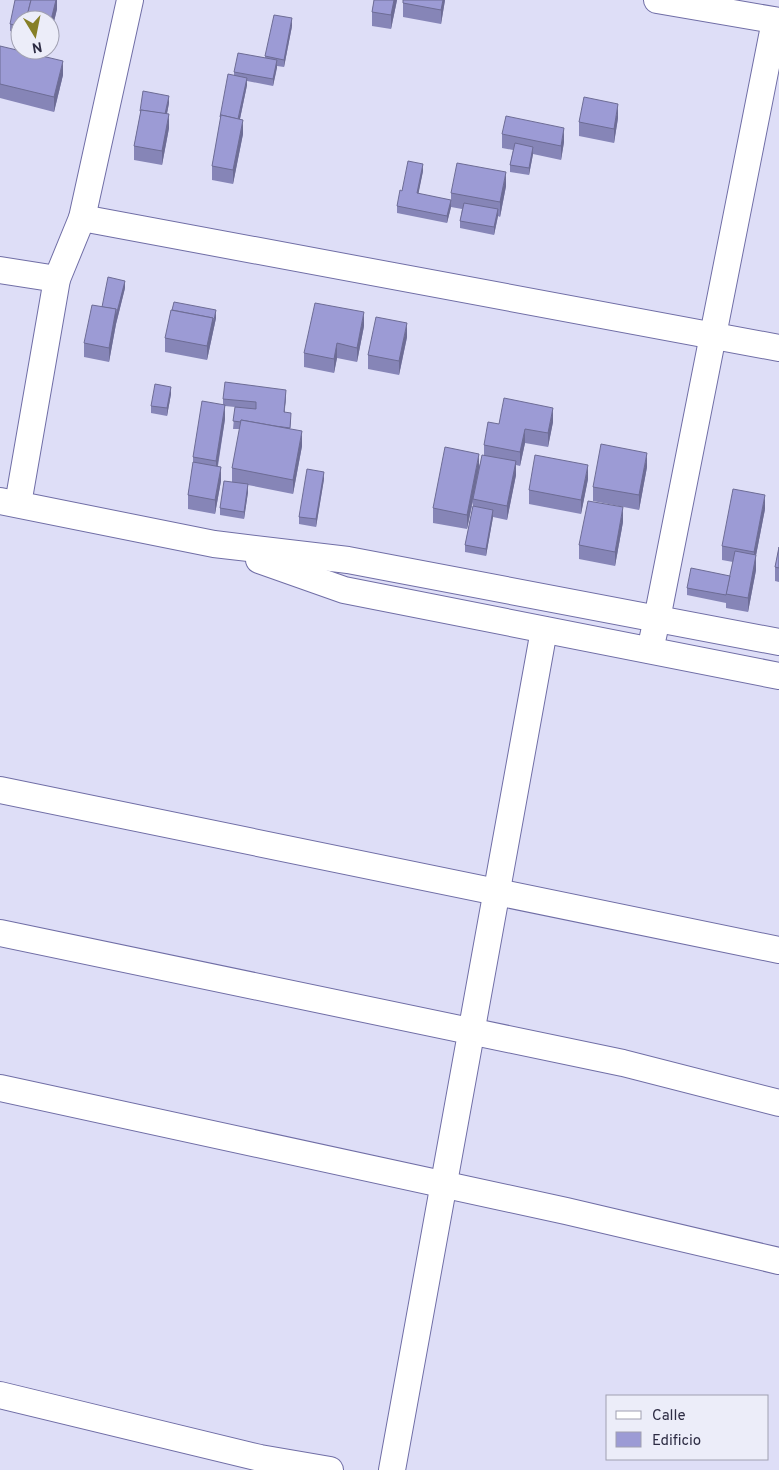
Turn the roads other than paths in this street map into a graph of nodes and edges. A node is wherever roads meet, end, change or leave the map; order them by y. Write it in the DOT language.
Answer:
graph roads {
  1 [pos="130,0"];
  2 [pos="657,0"];
  3 [pos="777,21"];
  4 [pos="82,218"];
  5 [pos="0,270"];
  6 [pos="57,279"];
  7 [pos="713,336"];
  8 [pos="779,348"];
  9 [pos="9,503"];
  10 [pos="214,544"];
  11 [pos="658,619"];
  12 [pos="544,630"];
  13 [pos="779,642"];
  14 [pos="650,650"];
  15 [pos="779,676"];
  16 [pos="0,790"];
  17 [pos="497,892"];
  18 [pos="0,933"];
  19 [pos="779,950"];
  20 [pos="471,1032"];
  21 [pos="0,1088"];
  22 [pos="779,1103"];
  23 [pos="444,1184"];
  24 [pos="779,1261"];
  25 [pos="0,1396"];
  26 [pos="259,1464"];
  27 [pos="330,1470"];
  28 [pos="392,1470"];
  1 -- 4 [label="street"];
  2 -- 3 [label="street"];
  3 -- 7 [label="street"];
  4 -- 6 [label="street"];
  4 -- 7 [label="street"];
  5 -- 6 [label="street"];
  6 -- 9 [label="street"];
  7 -- 8 [label="street"];
  7 -- 11 [label="street"];
  9 -- 10 [label="street"];
  10 -- 11 [label="street"];
  10 -- 12 [label="street"];
  11 -- 13 [label="street"];
  11 -- 14 [label="street"];
  12 -- 14 [label="street"];
  12 -- 17 [label="street"];
  14 -- 15 [label="street"];
  16 -- 17 [label="street"];
  17 -- 19 [label="street"];
  17 -- 20 [label="street"];
  18 -- 20 [label="street"];
  20 -- 22 [label="street"];
  20 -- 23 [label="street"];
  21 -- 23 [label="street"];
  23 -- 24 [label="street"];
  23 -- 28 [label="street"];
  25 -- 26 [label="street"];
  26 -- 27 [label="street"];
}
